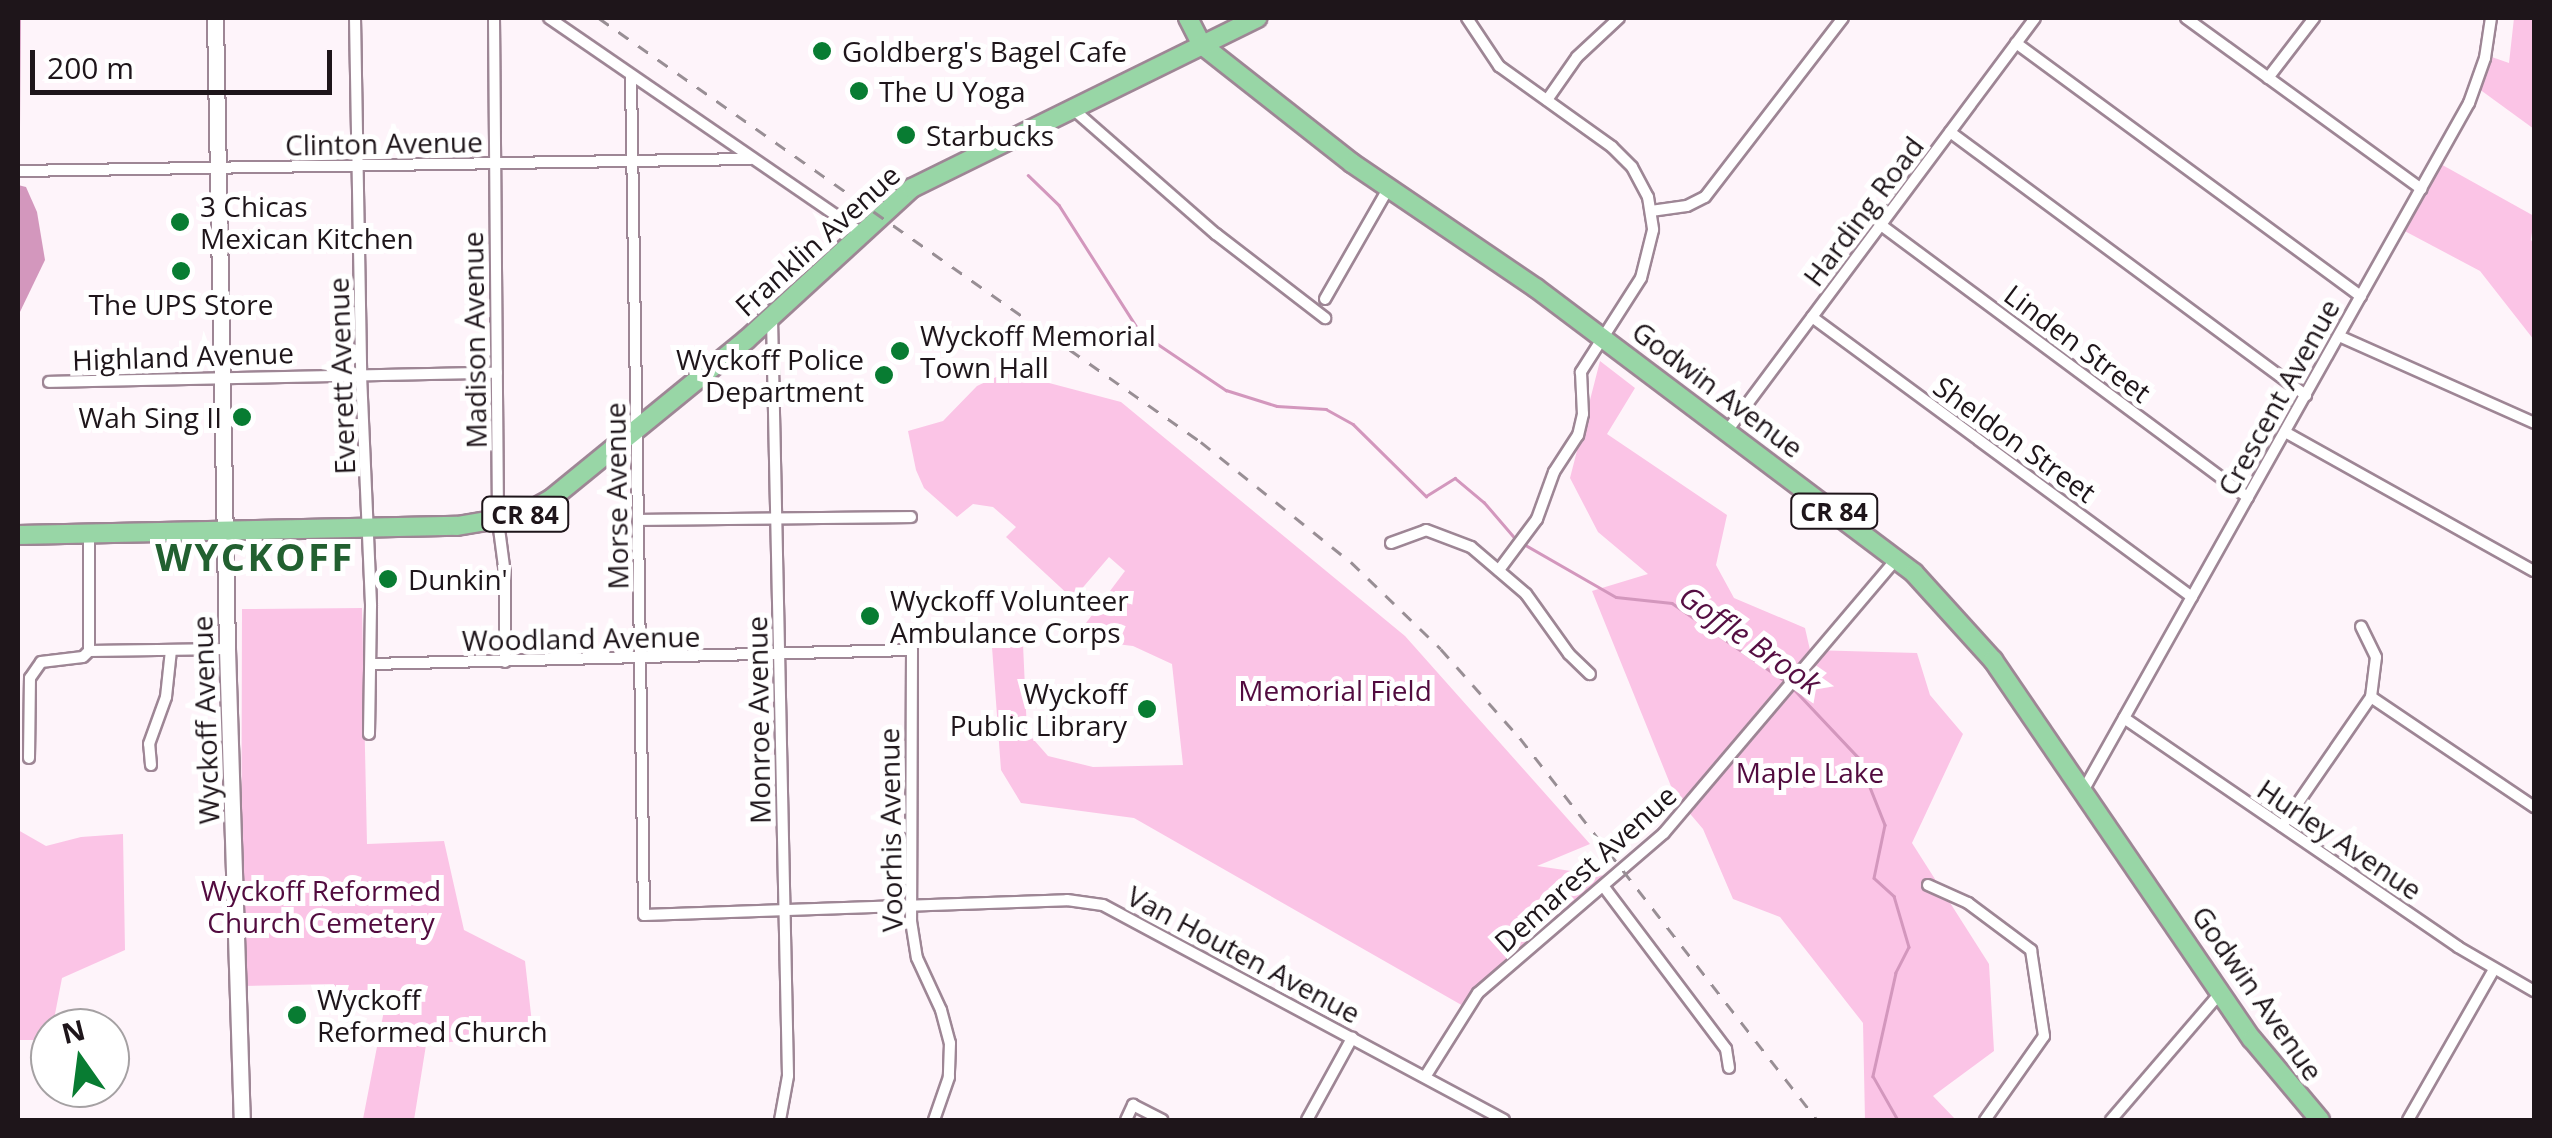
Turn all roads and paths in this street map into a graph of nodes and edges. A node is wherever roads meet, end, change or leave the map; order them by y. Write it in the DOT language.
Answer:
graph roads {
  1 [pos="215,18"];
  2 [pos="354,18"];
  3 [pos="494,18"];
  4 [pos="549,18"];
  5 [pos="1188,18"];
  6 [pos="1257,18"];
  7 [pos="1467,18"];
  8 [pos="1619,18"];
  9 [pos="1843,18"];
  10 [pos="2035,18"];
  11 [pos="2186,18"];
  12 [pos="2314,18"];
  13 [pos="2490,18"];
  14 [pos="2016,44"];
  15 [pos="1202,45"];
  16 [pos="631,76"];
  17 [pos="2268,78"];
  18 [pos="1547,100"];
  19 [pos="1073,109"];
  20 [pos="1950,132"];
  21 [pos="751,159"];
  22 [pos="632,160"];
  23 [pos="495,163"];
  24 [pos="358,165"];
  25 [pos="215,170"];
  26 [pos="18,171"];
  27 [pos="2421,188"];
  28 [pos="1388,189"];
  29 [pos="1651,210"];
  30 [pos="1881,224"];
  31 [pos="862,233"];
  32 [pos="2361,296"];
  33 [pos="1325,299"];
  34 [pos="772,317"];
  35 [pos="1812,317"];
  36 [pos="1325,318"];
  37 [pos="2338,336"];
  38 [pos="1602,337"];
  39 [pos="498,373"];
  40 [pos="360,375"];
  41 [pos="222,376"];
  42 [pos="49,382"];
  43 [pos="2306,395"];
  44 [pos="2534,423"];
  45 [pos="639,430"];
  46 [pos="1727,431"];
  47 [pos="2284,432"];
  48 [pos="2248,498"];
  49 [pos="911,518"];
  50 [pos="776,519"];
  51 [pos="638,520"];
  52 [pos="498,521"];
  53 [pos="368,528"];
  54 [pos="226,533"];
  55 [pos="18,535"];
  56 [pos="89,535"];
  57 [pos="1391,542"];
  58 [pos="1897,558"];
  59 [pos="1499,570"];
  60 [pos="2534,571"];
  61 [pos="2192,597"];
  62 [pos="2361,626"];
  63 [pos="227,648"];
  64 [pos="172,650"];
  65 [pos="912,650"];
  66 [pos="89,651"];
  67 [pos="779,656"];
  68 [pos="640,660"];
  69 [pos="505,662"];
  70 [pos="372,664"];
  71 [pos="1590,674"];
  72 [pos="2371,697"];
  73 [pos="2124,718"];
  74 [pos="369,734"];
  75 [pos="28,758"];
  76 [pos="151,766"];
  77 [pos="2083,791"];
  78 [pos="2534,807"];
  79 [pos="2282,826"];
  80 [pos="1928,884"];
  81 [pos="1604,887"];
  82 [pos="911,905"];
  83 [pos="785,910"];
  84 [pos="644,915"];
  85 [pos="2494,970"];
  86 [pos="2222,992"];
  87 [pos="2534,992"];
  88 [pos="1352,1038"];
  89 [pos="1730,1068"];
  90 [pos="1425,1077"];
  91 [pos="1499,1119"];
  92 [pos="242,1120"];
  93 [pos="780,1120"];
  94 [pos="934,1120"];
  95 [pos="1126,1120"];
  96 [pos="1162,1120"];
  97 [pos="1307,1120"];
  98 [pos="1985,1120"];
  99 [pos="2111,1120"];
  100 [pos="2320,1120"];
  101 [pos="2408,1120"];
  1 -- 25 [label="main road, Wyckoff Avenue"];
  2 -- 24 [label="street, Everett Avenue"];
  3 -- 23 [label="street, Madison Avenue"];
  4 -- 16 [label="street"];
  5 -- 15 [label="main road, Godwin Avenue"];
  6 -- 15 [label="main road, Franklin Avenue"];
  7 -- 18 [label="street"];
  8 -- 18 [label="street"];
  9 -- 29 [label="street"];
  10 -- 14 [label="street, Harding Road"];
  11 -- 17 [label="street"];
  12 -- 17 [label="street"];
  13 -- 27 [label="street, Crescent Avenue"];
  14 -- 20 [label="street, Harding Road"];
  14 -- 32 [label="street"];
  15 -- 19 [label="main road, Franklin Avenue / CR 84"];
  15 -- 28 [label="main road, Godwin Avenue / CR 84"];
  16 -- 21 [label="street"];
  16 -- 22 [label="street, Morse Avenue"];
  17 -- 27 [label="street"];
  18 -- 29 [label="street"];
  19 -- 31 [label="main road, Franklin Avenue / CR 84"];
  19 -- 36 [label="street"];
  20 -- 30 [label="street, Harding Road"];
  20 -- 43 [label="street"];
  21 -- 22 [label="street, Clinton Avenue"];
  21 -- 31 [label="street"];
  22 -- 23 [label="street, Clinton Avenue"];
  22 -- 45 [label="street, Morse Avenue"];
  23 -- 24 [label="street, Clinton Avenue"];
  23 -- 39 [label="street, Madison Avenue"];
  24 -- 25 [label="street, Clinton Avenue"];
  24 -- 40 [label="street, Everett Avenue"];
  25 -- 26 [label="street, Clinton Avenue"];
  25 -- 41 [label="main road, Wyckoff Avenue"];
  27 -- 32 [label="street, Crescent Avenue"];
  28 -- 33 [label="street"];
  28 -- 38 [label="main road, Godwin Avenue / CR 84"];
  29 -- 38 [label="street"];
  30 -- 35 [label="street, Harding Road"];
  30 -- 48 [label="street, Linden Street"];
  31 -- 34 [label="main road, Franklin Avenue / CR 84"];
  32 -- 37 [label="street, Crescent Avenue"];
  34 -- 45 [label="main road, Franklin Avenue / CR 84"];
  34 -- 50 [label="street, Monroe Avenue"];
  35 -- 46 [label="street, Harding Road"];
  35 -- 61 [label="street, Sheldon Street"];
  37 -- 43 [label="street, Crescent Avenue"];
  37 -- 44 [label="street"];
  38 -- 46 [label="main road, Godwin Avenue / CR 84"];
  38 -- 59 [label="street"];
  39 -- 40 [label="street, Highland Avenue"];
  39 -- 52 [label="street, Madison Avenue"];
  40 -- 41 [label="street, Highland Avenue"];
  40 -- 53 [label="street, Everett Avenue"];
  41 -- 42 [label="street, Highland Avenue"];
  41 -- 54 [label="main road, Wyckoff Avenue"];
  43 -- 47 [label="street, Crescent Avenue"];
  45 -- 51 [label="street, Morse Avenue"];
  45 -- 52 [label="main road, Franklin Avenue / CR 84"];
  46 -- 58 [label="main road, Godwin Avenue / CR 84"];
  47 -- 48 [label="street, Crescent Avenue"];
  47 -- 60 [label="street"];
  48 -- 61 [label="street, Crescent Avenue"];
  49 -- 50 [label="street"];
  50 -- 51 [label="street"];
  50 -- 67 [label="street, Monroe Avenue"];
  51 -- 68 [label="street, Morse Avenue"];
  52 -- 53 [label="main road, Franklin Avenue / CR 84"];
  52 -- 69 [label="street, Madison Avenue"];
  53 -- 54 [label="main road, Franklin Avenue / CR 84"];
  53 -- 70 [label="street, Everett Avenue"];
  54 -- 56 [label="main road, Franklin Avenue / CR 84"];
  54 -- 63 [label="main road, Wyckoff Avenue"];
  55 -- 56 [label="main road, Franklin Avenue / CR 84"];
  56 -- 66 [label="street"];
  57 -- 59 [label="street"];
  58 -- 77 [label="main road, Godwin Avenue / CR 84"];
  58 -- 81 [label="street, Demarest Avenue"];
  59 -- 71 [label="street"];
  61 -- 73 [label="street, Crescent Avenue"];
  62 -- 72 [label="street"];
  63 -- 64 [label="street"];
  63 -- 92 [label="main road, Wyckoff Avenue"];
  64 -- 66 [label="street"];
  64 -- 76 [label="street"];
  65 -- 67 [label="street, Woodland Avenue"];
  65 -- 82 [label="street, Voorhis Avenue"];
  66 -- 75 [label="street"];
  67 -- 68 [label="street, Woodland Avenue"];
  67 -- 83 [label="street, Monroe Avenue"];
  68 -- 69 [label="street, Woodland Avenue"];
  68 -- 84 [label="street, Morse Avenue"];
  69 -- 70 [label="street, Woodland Avenue"];
  70 -- 74 [label="street, Everett Avenue"];
  72 -- 78 [label="street"];
  72 -- 79 [label="street"];
  73 -- 77 [label="street, Crescent Avenue"];
  73 -- 79 [label="street, Hurley Avenue"];
  77 -- 86 [label="main road, Godwin Avenue / CR 84"];
  79 -- 85 [label="street, Hurley Avenue"];
  80 -- 98 [label="street"];
  81 -- 89 [label="street"];
  81 -- 90 [label="street, Demarest Avenue"];
  82 -- 83 [label="street, Van Houten Avenue"];
  82 -- 88 [label="street, Van Houten Avenue"];
  82 -- 94 [label="street, Voorhis Avenue"];
  83 -- 84 [label="street, Van Houten Avenue"];
  83 -- 93 [label="street, Monroe Avenue"];
  85 -- 87 [label="street, Hurley Avenue"];
  85 -- 101 [label="street"];
  86 -- 99 [label="street"];
  86 -- 100 [label="main road, Godwin Avenue / CR 84"];
  88 -- 90 [label="street, Van Houten Avenue"];
  88 -- 97 [label="street"];
  90 -- 91 [label="street, Van Houten Avenue"];
  95 -- 96 [label="street"];
}
